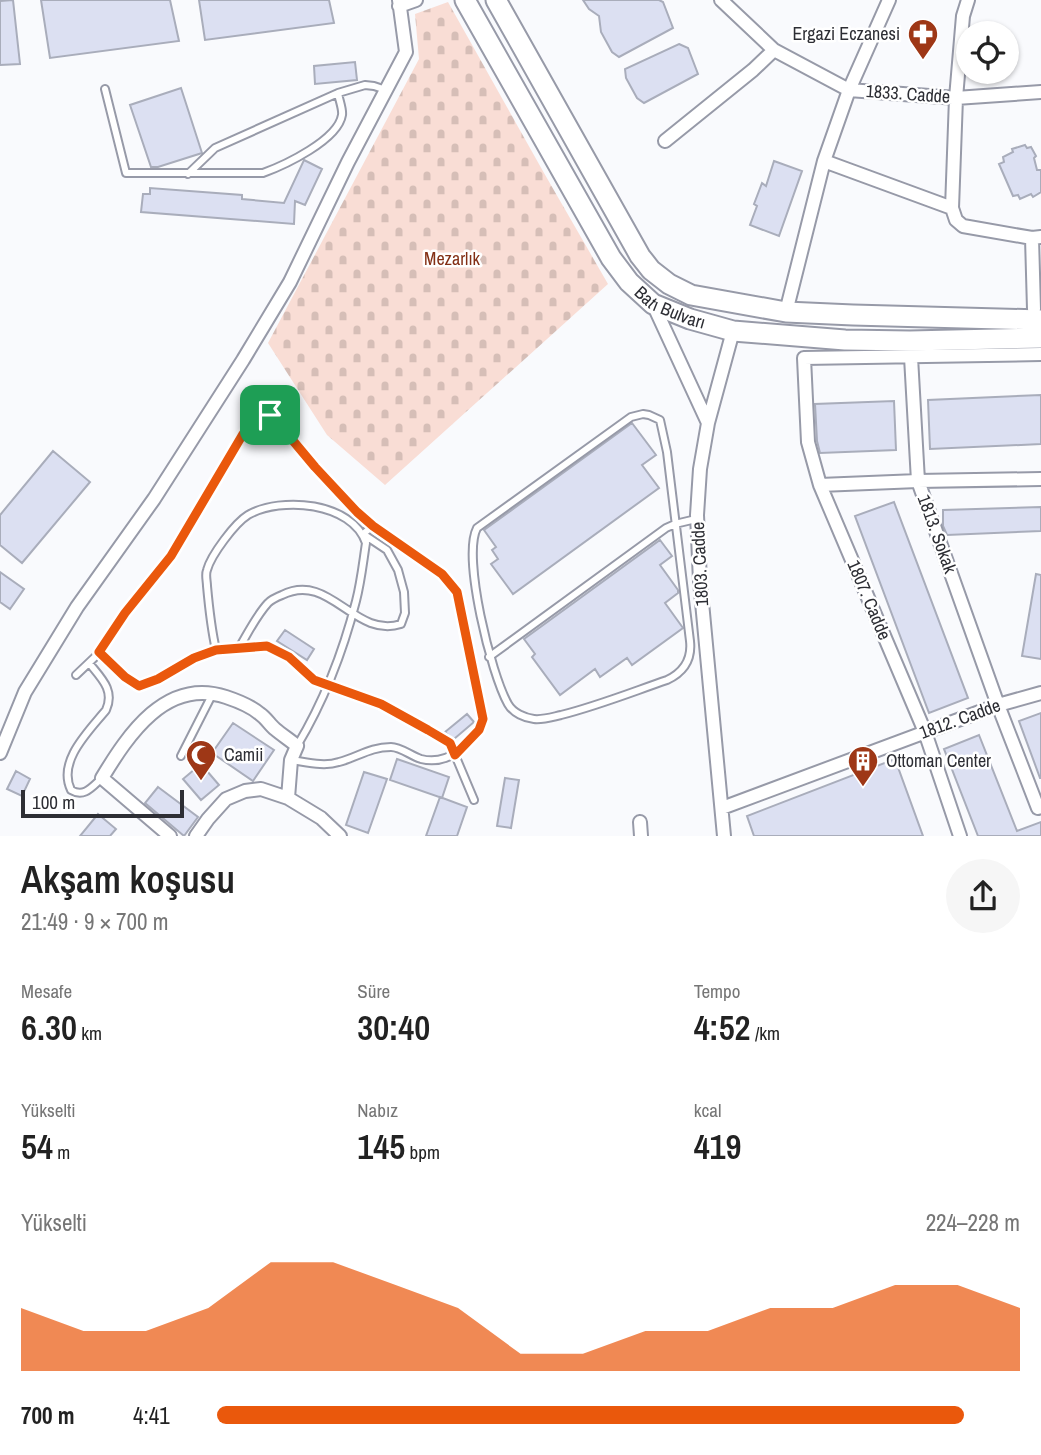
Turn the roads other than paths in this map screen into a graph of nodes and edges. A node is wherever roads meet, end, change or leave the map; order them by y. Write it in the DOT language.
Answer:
graph roads {
  1 [pos="416,0"];
  2 [pos="465,0"];
  3 [pos="496,0"];
  4 [pos="889,0"];
  5 [pos="968,0"];
  6 [pos="726,2"];
  7 [pos="399,3"];
  8 [pos="774,50"];
  9 [pos="105,89"];
  10 [pos="386,90"];
  11 [pos="849,90"];
  12 [pos="1041,92"];
  13 [pos="338,93"];
  14 [pos="956,98"];
  15 [pos="665,141"];
  16 [pos="824,161"];
  17 [pos="188,174"];
  18 [pos="954,214"];
  19 [pos="1037,237"];
  20 [pos="653,304"];
  21 [pos="786,312"];
  22 [pos="1040,330"];
  23 [pos="733,331"];
  24 [pos="911,356"];
  25 [pos="708,423"];
  26 [pos="1041,479"];
  27 [pos="918,481"];
  28 [pos="820,485"];
  29 [pos="698,519"];
  30 [pos="675,524"];
  31 [pos="373,526"];
  32 [pos="363,534"];
  33 [pos="352,614"];
  34 [pos="239,648"];
  35 [pos="216,650"];
  36 [pos="99,652"];
  37 [pos="489,657"];
  38 [pos="89,663"];
  39 [pos="76,675"];
  40 [pos="328,685"];
  41 [pos="1041,692"];
  42 [pos="213,693"];
  43 [pos="998,705"];
  44 [pos="925,732"];
  45 [pos="297,746"];
  46 [pos="0,753"];
  47 [pos="455,755"];
  48 [pos="181,756"];
  49 [pos="291,760"];
  50 [pos="102,779"];
  51 [pos="288,798"];
  52 [pos="474,800"];
  53 [pos="722,808"];
  54 [pos="1038,808"];
  55 [pos="170,835"];
  56 [pos="196,835"];
  57 [pos="340,835"];
  58 [pos="724,835"];
  59 [pos="960,835"];
  1 -- 7 [label="street"];
  2 -- 20 [label="main road, Batı Bulvarı"];
  3 -- 21 [label="main road, Batı Bulvarı"];
  4 -- 11 [label="street"];
  5 -- 14 [label="street"];
  6 -- 8 [label="street, 1833. Cadde"];
  7 -- 10 [label="street"];
  8 -- 11 [label="street, 1833. Cadde"];
  8 -- 15 [label="street"];
  9 -- 17 [label="lane"];
  10 -- 13 [label="lane"];
  10 -- 46 [label="street"];
  11 -- 14 [label="street, 1833. Cadde"];
  11 -- 16 [label="street"];
  12 -- 14 [label="street, 1833. Cadde"];
  13 -- 17 [label="lane"];
  13 -- 17 [label="lane"];
  14 -- 18 [label="street"];
  16 -- 18 [label="street"];
  16 -- 21 [label="street"];
  18 -- 19 [label="street"];
  19 -- 22 [label="street"];
  20 -- 23 [label="main road, Batı Bulvarı"];
  20 -- 25 [label="street"];
  21 -- 22 [label="main road, Batı Bulvarı"];
  22 -- 23 [label="main road, Batı Bulvarı"];
  22 -- 24 [label="street"];
  23 -- 25 [label="street, 1803. Cadde"];
  24 -- 27 [label="street, 1813. Sokak"];
  24 -- 28 [label="street, 1807. Cadde"];
  25 -- 29 [label="street, 1803. Cadde"];
  26 -- 27 [label="street"];
  27 -- 28 [label="street"];
  27 -- 43 [label="street, 1813. Sokak"];
  28 -- 44 [label="street, 1807. Cadde"];
  29 -- 30 [label="lane"];
  29 -- 53 [label="street, 1803. Cadde"];
  30 -- 37 [label="lane"];
  30 -- 37 [label="lane"];
  30 -- 37 [label="lane"];
  31 -- 32 [label="lane"];
  31 -- 36 [label="lane"];
  31 -- 47 [label="lane"];
  32 -- 33 [label="lane"];
  32 -- 33 [label="lane"];
  32 -- 35 [label="lane"];
  33 -- 34 [label="lane"];
  33 -- 40 [label="lane"];
  34 -- 35 [label="lane"];
  34 -- 40 [label="lane"];
  35 -- 36 [label="lane"];
  36 -- 38 [label="lane"];
  38 -- 39 [label="lane"];
  38 -- 50 [label="lane"];
  40 -- 45 [label="lane"];
  40 -- 47 [label="lane"];
  41 -- 43 [label="street, 1812. Cadde"];
  42 -- 45 [label="street"];
  42 -- 48 [label="lane"];
  42 -- 50 [label="street"];
  43 -- 44 [label="street, 1812. Cadde"];
  43 -- 54 [label="street, 1813. Sokak"];
  44 -- 53 [label="street, 1812. Cadde"];
  44 -- 59 [label="street, 1807. Cadde"];
  45 -- 49 [label="street"];
  47 -- 49 [label="lane"];
  47 -- 52 [label="lane"];
  49 -- 51 [label="street"];
  50 -- 55 [label="street"];
  51 -- 56 [label="street"];
  51 -- 57 [label="street"];
  53 -- 58 [label="street, 1803. Cadde"];
}
